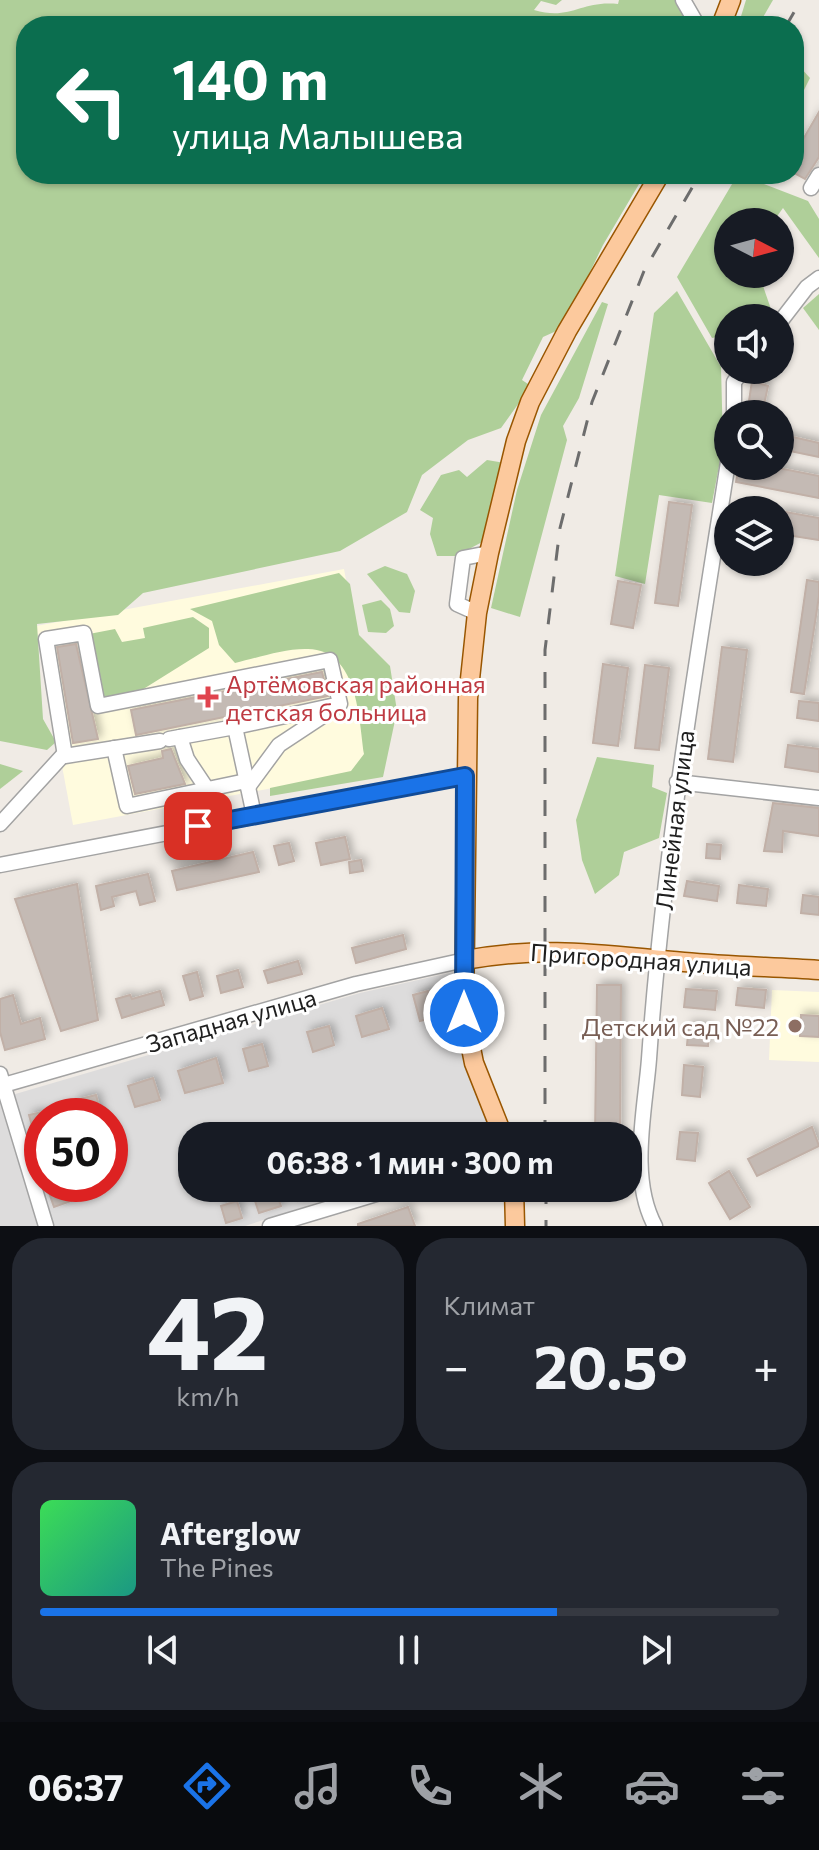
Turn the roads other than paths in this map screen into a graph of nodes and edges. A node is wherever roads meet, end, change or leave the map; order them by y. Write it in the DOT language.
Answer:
graph roads {
  1 [pos="654,184"];
  2 [pos="819,278"];
  3 [pos="794,304"];
  4 [pos="725,480"];
  5 [pos="340,704"];
  6 [pos="235,727"];
  7 [pos="169,739"];
  8 [pos="114,748"];
  9 [pos="65,753"];
  10 [pos="465,776"];
  11 [pos="677,782"];
  12 [pos="247,784"];
  13 [pos="207,789"];
  14 [pos="819,798"];
  15 [pos="254,815"];
  16 [pos="0,824"];
  17 [pos="0,865"];
  18 [pos="656,959"];
  19 [pos="465,960"];
  20 [pos="819,970"];
  21 [pos="1,1082"];
  22 [pos="497,1122"];
  23 [pos="350,1202"];
  24 [pos="514,1202"];
  25 [pos="46,1226"];
  26 [pos="270,1226"];
  27 [pos="515,1226"];
  28 [pos="655,1226"];
  1 -- 10 [label="main road"];
  2 -- 3 [label="street"];
  4 -- 11 [label="street, Линейная улица"];
  5 -- 6 [label="street"];
  5 -- 9 [label="street"];
  5 -- 12 [label="street"];
  6 -- 7 [label="street"];
  6 -- 12 [label="street"];
  7 -- 8 [label="street"];
  7 -- 13 [label="street"];
  8 -- 9 [label="street"];
  8 -- 13 [label="street"];
  9 -- 16 [label="street"];
  10 -- 15 [label="street"];
  10 -- 19 [label="main road"];
  11 -- 14 [label="street"];
  11 -- 18 [label="street, Линейная улица"];
  12 -- 13 [label="street"];
  12 -- 15 [label="street"];
  15 -- 17 [label="street"];
  18 -- 19 [label="main road, Пригородная улица"];
  18 -- 20 [label="main road, Пригородная улица"];
  18 -- 28 [label="street, Линейная улица"];
  19 -- 21 [label="street, Западная улица"];
  19 -- 22 [label="main road"];
  21 -- 25 [label="street"];
  23 -- 26 [label="street"];
  24 -- 27 [label="main road"];
}
